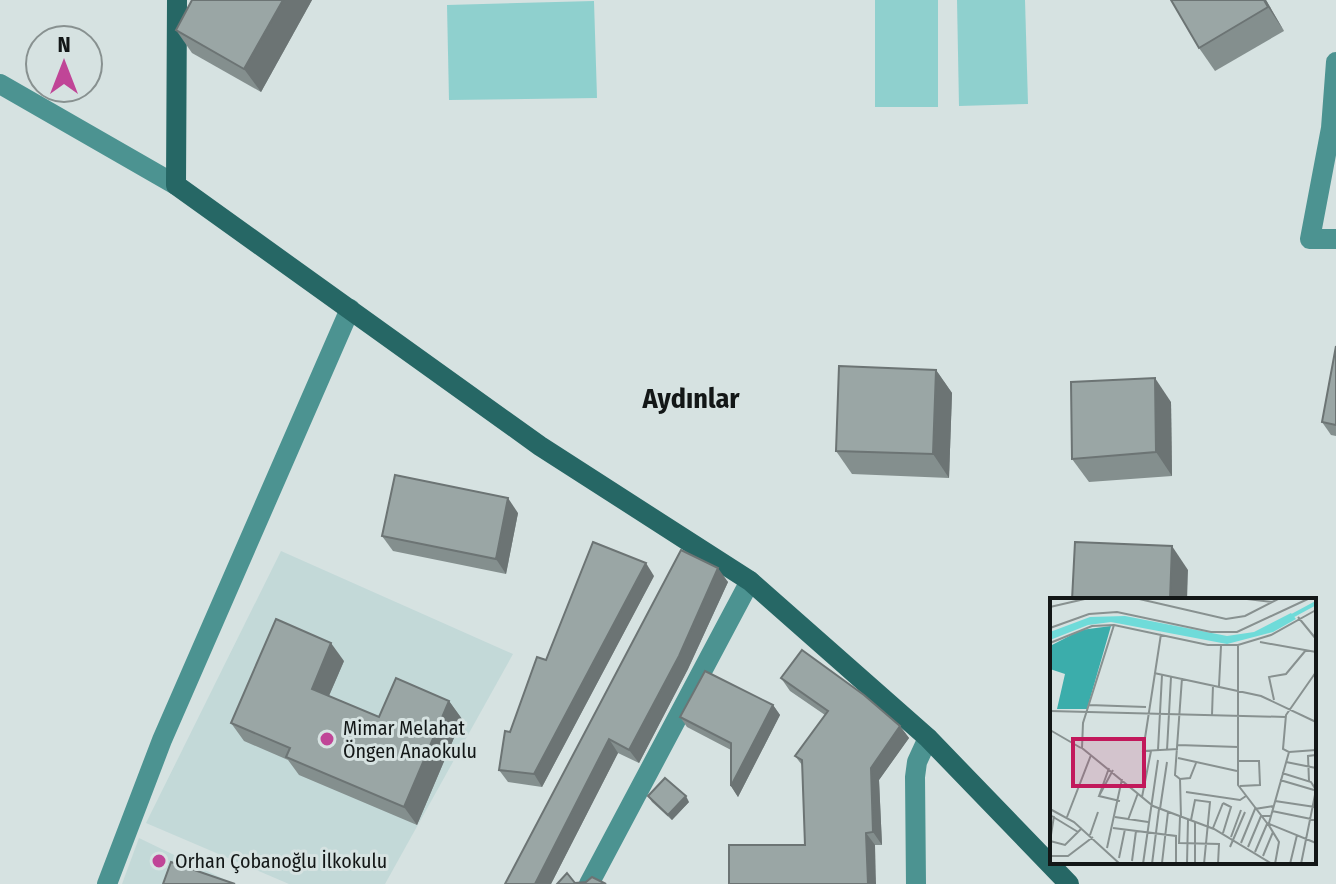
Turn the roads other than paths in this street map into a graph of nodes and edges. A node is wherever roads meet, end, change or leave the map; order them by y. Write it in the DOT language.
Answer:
graph roads {
  1 [pos="177,0"];
  2 [pos="1336,62"];
  3 [pos="0,84"];
  4 [pos="176,185"];
  5 [pos="1336,239"];
  6 [pos="350,309"];
  7 [pos="750,581"];
  8 [pos="928,738"];
  9 [pos="1058,880"];
  10 [pos="107,884"];
  11 [pos="589,884"];
  12 [pos="916,884"];
  1 -- 4 [label="street"];
  2 -- 5 [label="street"];
  3 -- 4 [label="street"];
  4 -- 6 [label="street"];
  6 -- 7 [label="street"];
  6 -- 10 [label="street"];
  7 -- 8 [label="street"];
  7 -- 11 [label="street"];
  8 -- 9 [label="street"];
  8 -- 12 [label="street"];
}
